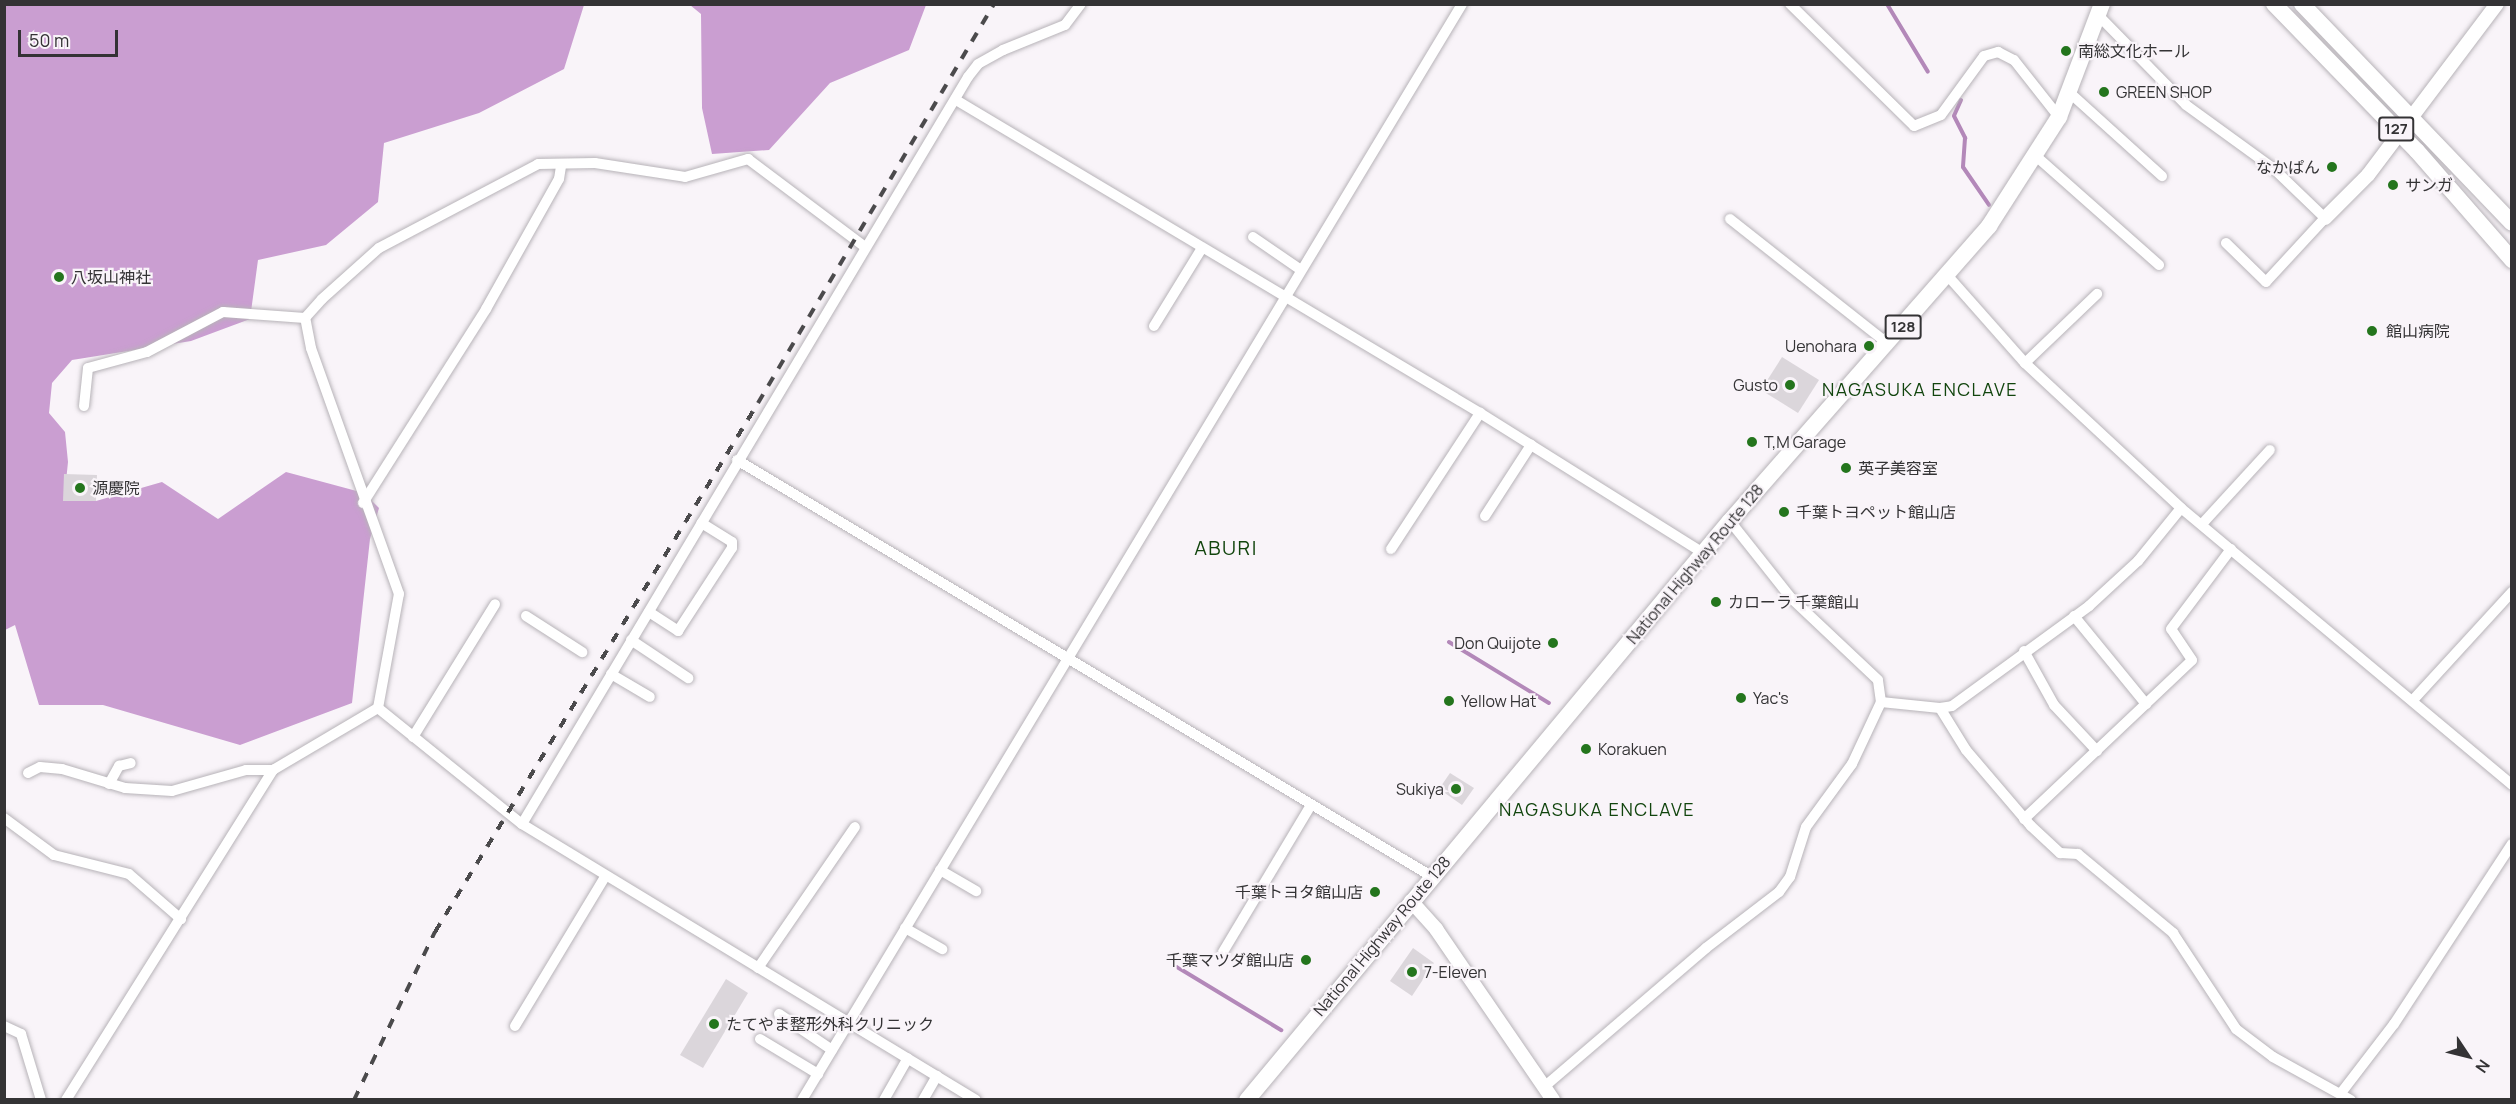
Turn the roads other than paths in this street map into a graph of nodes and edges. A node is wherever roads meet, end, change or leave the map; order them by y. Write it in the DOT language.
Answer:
graph roads {
  1 [pos="1081,4"];
  2 [pos="1462,4"];
  3 [pos="1790,4"];
  4 [pos="2274,4"];
  5 [pos="2302,4"];
  6 [pos="2497,4"];
  7 [pos="2100,10"];
  8 [pos="2070,93"];
  9 [pos="956,100"];
  10 [pos="2411,115"];
  11 [pos="2059,117"];
  12 [pos="2399,132"];
  13 [pos="2037,157"];
  14 [pos="561,166"];
  15 [pos="2162,176"];
  16 [pos="2325,218"];
  17 [pos="1730,219"];
  18 [pos="2511,223"];
  19 [pos="1252,237"];
  20 [pos="2226,243"];
  21 [pos="865,247"];
  22 [pos="1202,248"];
  23 [pos="2511,260"];
  24 [pos="2159,265"];
  25 [pos="1301,270"];
  26 [pos="1948,276"];
  27 [pos="2097,294"];
  28 [pos="1284,298"];
  29 [pos="305,318"];
  30 [pos="1154,326"];
  31 [pos="1888,344"];
  32 [pos="2025,363"];
  33 [pos="84,406"];
  34 [pos="1480,413"];
  35 [pos="1531,445"];
  36 [pos="2270,450"];
  37 [pos="737,460"];
  38 [pos="363,502"];
  39 [pos="2181,508"];
  40 [pos="1485,516"];
  41 [pos="1730,521"];
  42 [pos="701,523"];
  43 [pos="2203,523"];
  44 [pos="1391,549"];
  45 [pos="2231,549"];
  46 [pos="1703,553"];
  47 [pos="2511,592"];
  48 [pos="495,604"];
  49 [pos="649,612"];
  50 [pos="526,616"];
  51 [pos="2074,616"];
  52 [pos="631,640"];
  53 [pos="2024,651"];
  54 [pos="582,652"];
  55 [pos="1067,659"];
  56 [pos="611,674"];
  57 [pos="688,678"];
  58 [pos="650,697"];
  59 [pos="2413,700"];
  60 [pos="1881,702"];
  61 [pos="2146,704"];
  62 [pos="378,708"];
  63 [pos="1940,708"];
  64 [pos="413,737"];
  65 [pos="2097,752"];
  66 [pos="131,763"];
  67 [pos="273,770"];
  68 [pos="28,773"];
  69 [pos="109,784"];
  70 [pos="2511,785"];
  71 [pos="1311,805"];
  72 [pos="4,818"];
  73 [pos="2024,819"];
  74 [pos="522,824"];
  75 [pos="855,827"];
  76 [pos="2511,844"];
  77 [pos="940,870"];
  78 [pos="1431,876"];
  79 [pos="605,877"];
  80 [pos="976,891"];
  81 [pos="1411,901"];
  82 [pos="181,920"];
  83 [pos="905,928"];
  84 [pos="942,949"];
  85 [pos="1223,952"];
  86 [pos="759,968"];
  87 [pos="779,1014"];
  88 [pos="850,1021"];
  89 [pos="4,1026"];
  90 [pos="515,1026"];
  91 [pos="760,1039"];
  92 [pos="832,1050"];
  93 [pos="908,1058"];
  94 [pos="818,1074"];
  95 [pos="937,1076"];
  96 [pos="1544,1087"];
  97 [pos="2346,1096"];
  98 [pos="41,1100"];
  99 [pos="66,1100"];
  100 [pos="802,1100"];
  101 [pos="884,1100"];
  102 [pos="923,1100"];
  103 [pos="976,1100"];
  104 [pos="1247,1100"];
  105 [pos="1552,1100"];
  1 -- 9 [label="street"];
  2 -- 25 [label="street"];
  3 -- 11 [label="street"];
  4 -- 12 [label="highway, 127"];
  5 -- 10 [label="highway, 127"];
  6 -- 10 [label="street"];
  7 -- 8 [label="highway, National Highway Route 128 / 128"];
  7 -- 16 [label="street"];
  8 -- 11 [label="highway, National Highway Route 128 / 128"];
  8 -- 15 [label="street"];
  9 -- 21 [label="street"];
  9 -- 22 [label="street"];
  10 -- 12 [label="street"];
  10 -- 18 [label="highway, 127"];
  11 -- 13 [label="highway, National Highway Route 128 / 128"];
  12 -- 16 [label="street"];
  12 -- 23 [label="highway, 127"];
  13 -- 24 [label="street"];
  13 -- 26 [label="highway, National Highway Route 128 / 128"];
  14 -- 21 [label="street"];
  14 -- 29 [label="street"];
  14 -- 38 [label="street"];
  16 -- 20 [label="street"];
  17 -- 31 [label="street"];
  19 -- 25 [label="street"];
  21 -- 37 [label="street"];
  22 -- 28 [label="street"];
  22 -- 30 [label="street"];
  25 -- 28 [label="street"];
  26 -- 31 [label="highway, National Highway Route 128 / 128"];
  26 -- 32 [label="street"];
  27 -- 32 [label="street"];
  28 -- 34 [label="street"];
  28 -- 55 [label="street"];
  29 -- 33 [label="street"];
  29 -- 38 [label="street"];
  31 -- 41 [label="highway, National Highway Route 128 / 128"];
  32 -- 39 [label="street"];
  34 -- 35 [label="street"];
  34 -- 44 [label="street"];
  35 -- 40 [label="street"];
  35 -- 46 [label="street"];
  36 -- 43 [label="street"];
  37 -- 42 [label="street"];
  37 -- 55 [label="street"];
  38 -- 62 [label="street"];
  39 -- 43 [label="street"];
  39 -- 51 [label="street"];
  41 -- 46 [label="highway, National Highway Route 128 / 128"];
  41 -- 60 [label="street"];
  42 -- 49 [label="street"];
  42 -- 49 [label="street"];
  43 -- 45 [label="street"];
  45 -- 59 [label="street"];
  45 -- 61 [label="street"];
  46 -- 78 [label="highway, National Highway Route 128 / 128"];
  47 -- 59 [label="street"];
  48 -- 64 [label="street"];
  49 -- 52 [label="street"];
  50 -- 54 [label="street"];
  51 -- 53 [label="street"];
  51 -- 61 [label="street"];
  52 -- 56 [label="street"];
  52 -- 57 [label="street"];
  53 -- 63 [label="street"];
  53 -- 65 [label="street"];
  55 -- 71 [label="street"];
  55 -- 77 [label="street"];
  56 -- 58 [label="street"];
  56 -- 74 [label="street"];
  59 -- 70 [label="street"];
  60 -- 63 [label="street"];
  60 -- 96 [label="street"];
  61 -- 65 [label="street"];
  62 -- 64 [label="street"];
  62 -- 67 [label="street"];
  63 -- 73 [label="street"];
  64 -- 74 [label="street"];
  65 -- 73 [label="street"];
  66 -- 69 [label="street"];
  67 -- 69 [label="street"];
  67 -- 82 [label="street"];
  68 -- 69 [label="street"];
  71 -- 78 [label="street"];
  71 -- 85 [label="street"];
  72 -- 82 [label="street"];
  73 -- 97 [label="street"];
  74 -- 79 [label="street"];
  75 -- 86 [label="street"];
  76 -- 97 [label="street"];
  77 -- 80 [label="street"];
  77 -- 83 [label="street"];
  78 -- 81 [label="highway, National Highway Route 128 / 128"];
  79 -- 86 [label="street"];
  79 -- 90 [label="street"];
  81 -- 96 [label="street"];
  81 -- 104 [label="highway, National Highway Route 128 / 128"];
  82 -- 99 [label="street"];
  83 -- 84 [label="street"];
  83 -- 88 [label="street"];
  86 -- 88 [label="street"];
  87 -- 92 [label="street"];
  88 -- 92 [label="street"];
  88 -- 93 [label="street"];
  89 -- 98 [label="street"];
  91 -- 94 [label="street"];
  92 -- 94 [label="street"];
  93 -- 95 [label="street"];
  93 -- 101 [label="street"];
  94 -- 100 [label="street"];
  95 -- 102 [label="street"];
  95 -- 103 [label="street"];
  96 -- 105 [label="street"];
}
